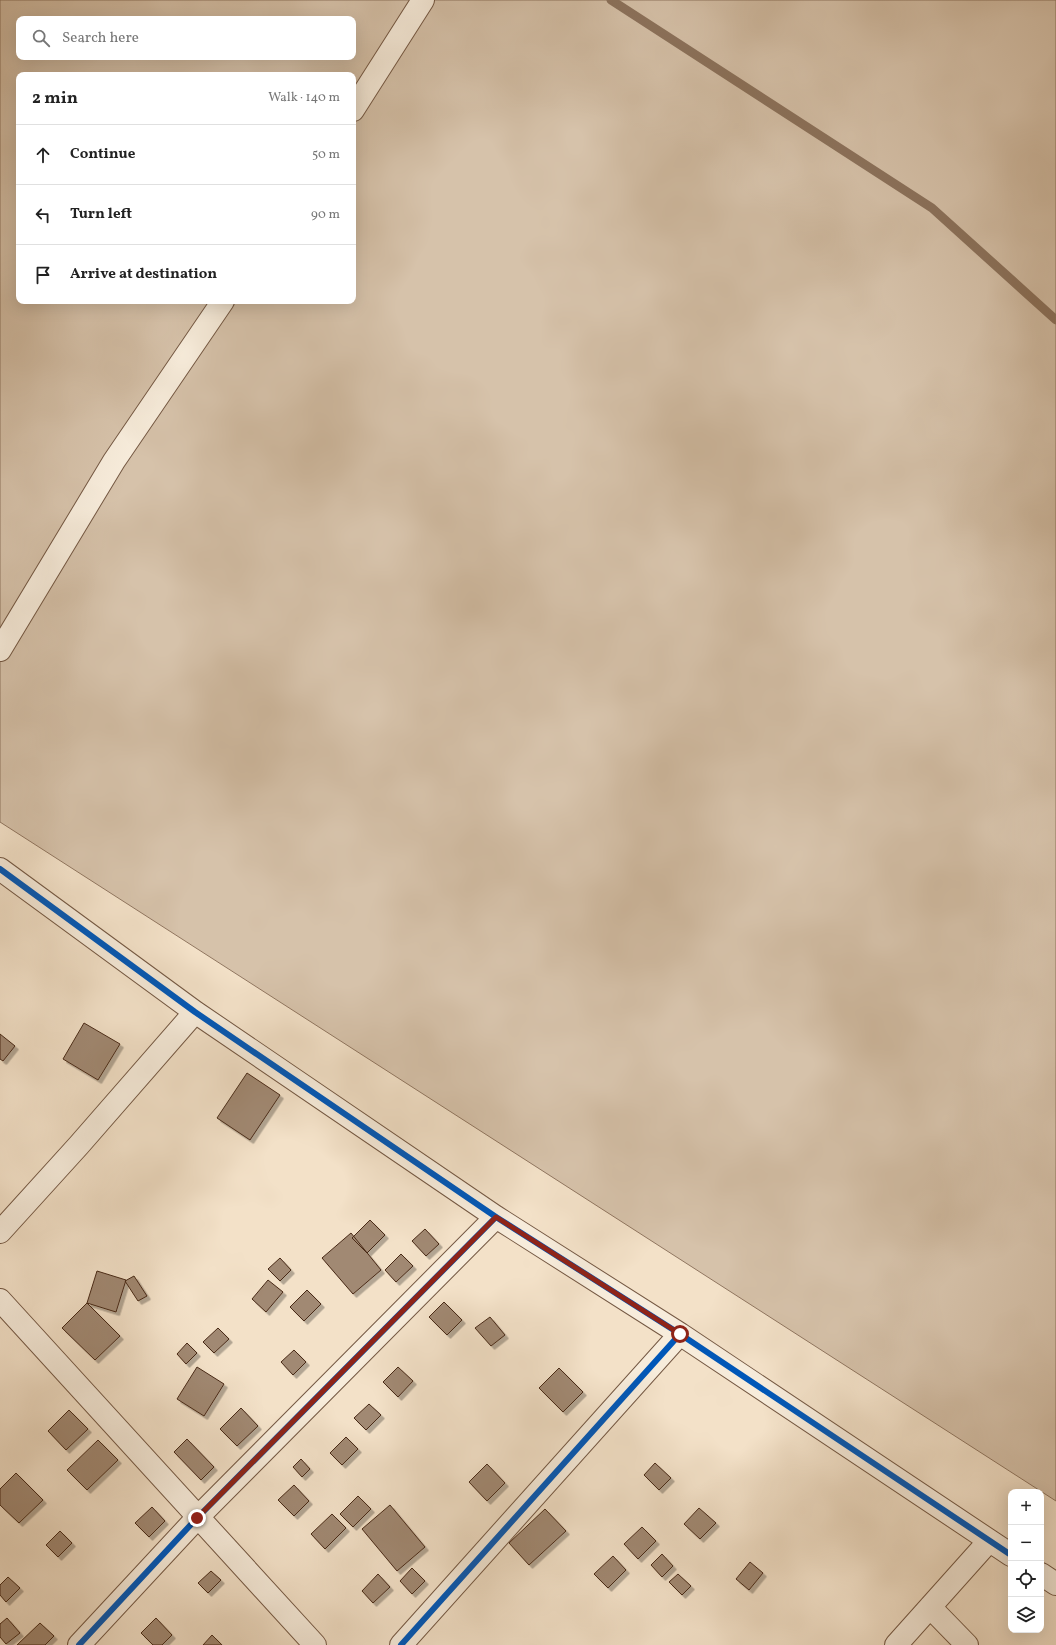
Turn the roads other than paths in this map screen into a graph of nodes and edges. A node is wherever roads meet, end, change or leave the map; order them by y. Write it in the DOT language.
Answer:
graph roads {
  1 [pos="423,0"];
  2 [pos="356,105"];
  3 [pos="221,304"];
  4 [pos="0,650"];
  5 [pos="0,869"];
  6 [pos="195,1012"];
  7 [pos="496,1217"];
  8 [pos="0,1232"];
  9 [pos="0,1300"];
  10 [pos="680,1334"];
  11 [pos="197,1518"];
  12 [pos="989,1541"];
  13 [pos="1008,1553"];
  14 [pos="1044,1576"];
  15 [pos="1056,1584"];
  16 [pos="930,1607"];
  17 [pos="79,1645"];
  18 [pos="314,1645"];
  19 [pos="401,1645"];
  20 [pos="896,1645"];
  21 [pos="967,1645"];
  1 -- 2 [label="street"];
  3 -- 4 [label="street"];
  5 -- 6 [label="street"];
  6 -- 7 [label="street"];
  6 -- 8 [label="street"];
  7 -- 10 [label="street"];
  7 -- 11 [label="street"];
  9 -- 11 [label="street"];
  10 -- 12 [label="street"];
  10 -- 19 [label="street"];
  11 -- 17 [label="street"];
  11 -- 18 [label="street"];
  12 -- 13 [label="street"];
  12 -- 16 [label="street"];
  14 -- 15 [label="street"];
  16 -- 20 [label="street"];
  16 -- 21 [label="street"];
}
